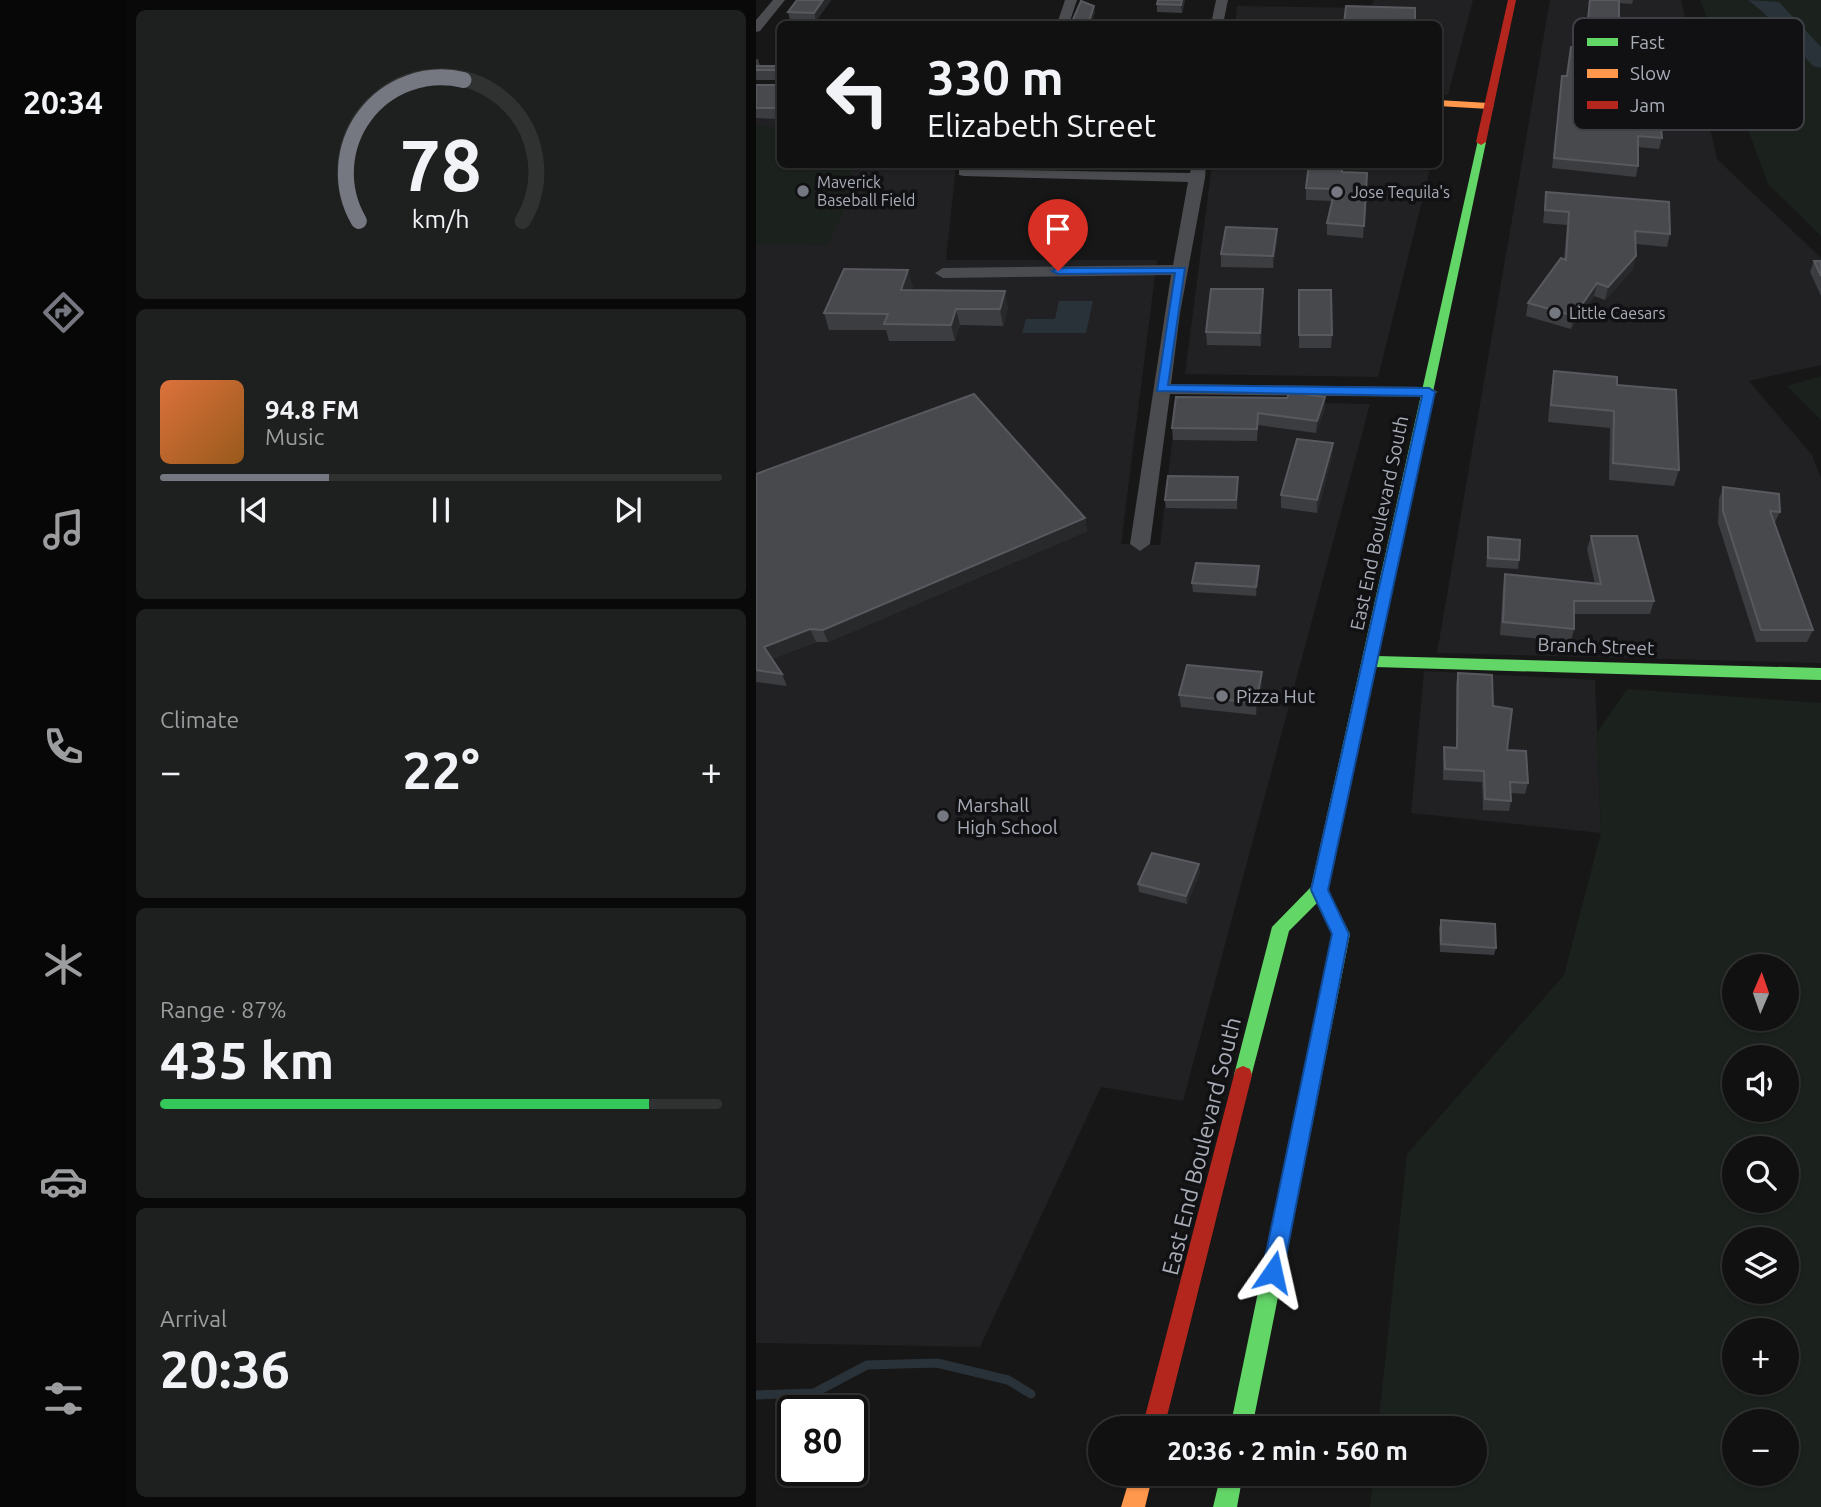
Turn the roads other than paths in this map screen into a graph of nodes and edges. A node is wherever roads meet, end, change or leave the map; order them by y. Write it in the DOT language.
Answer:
graph roads {
  1 [pos="779,0"];
  2 [pos="1071,0"];
  3 [pos="1222,0"];
  4 [pos="1512,0"];
  5 [pos="1064,21"];
  6 [pos="1218,21"];
  7 [pos="777,26"];
  8 [pos="757,27"];
  9 [pos="1442,103"];
  10 [pos="1489,106"];
  11 [pos="1199,171"];
  12 [pos="964,172"];
  13 [pos="1181,270"];
  14 [pos="943,273"];
  15 [pos="1161,388"];
  16 [pos="1429,392"];
  17 [pos="1140,544"];
  18 [pos="1370,661"];
  19 [pos="1821,674"];
  20 [pos="1320,890"];
  21 [pos="1156,1416"];
  22 [pos="1243,1416"];
  23 [pos="1139,1486"];
  24 [pos="1230,1486"];
  25 [pos="1133,1507"];
  26 [pos="1226,1507"];
  1 -- 8 [label="street"];
  2 -- 5 [label="street"];
  3 -- 6 [label="street"];
  4 -- 10 [label="main road, East End Boulevard South"];
  7 -- 8 [label="street"];
  9 -- 10 [label="main road"];
  10 -- 16 [label="main road, East End Boulevard South"];
  11 -- 12 [label="street"];
  11 -- 13 [label="street"];
  13 -- 14 [label="street"];
  13 -- 15 [label="street"];
  15 -- 16 [label="street"];
  15 -- 17 [label="street"];
  16 -- 18 [label="main road, East End Boulevard South"];
  18 -- 19 [label="main road, Branch Street"];
  18 -- 20 [label="main road, East End Boulevard South"];
  20 -- 21 [label="main road, East End Boulevard South"];
  20 -- 22 [label="main road"];
  23 -- 25 [label="main road"];
  24 -- 26 [label="main road"];
}
